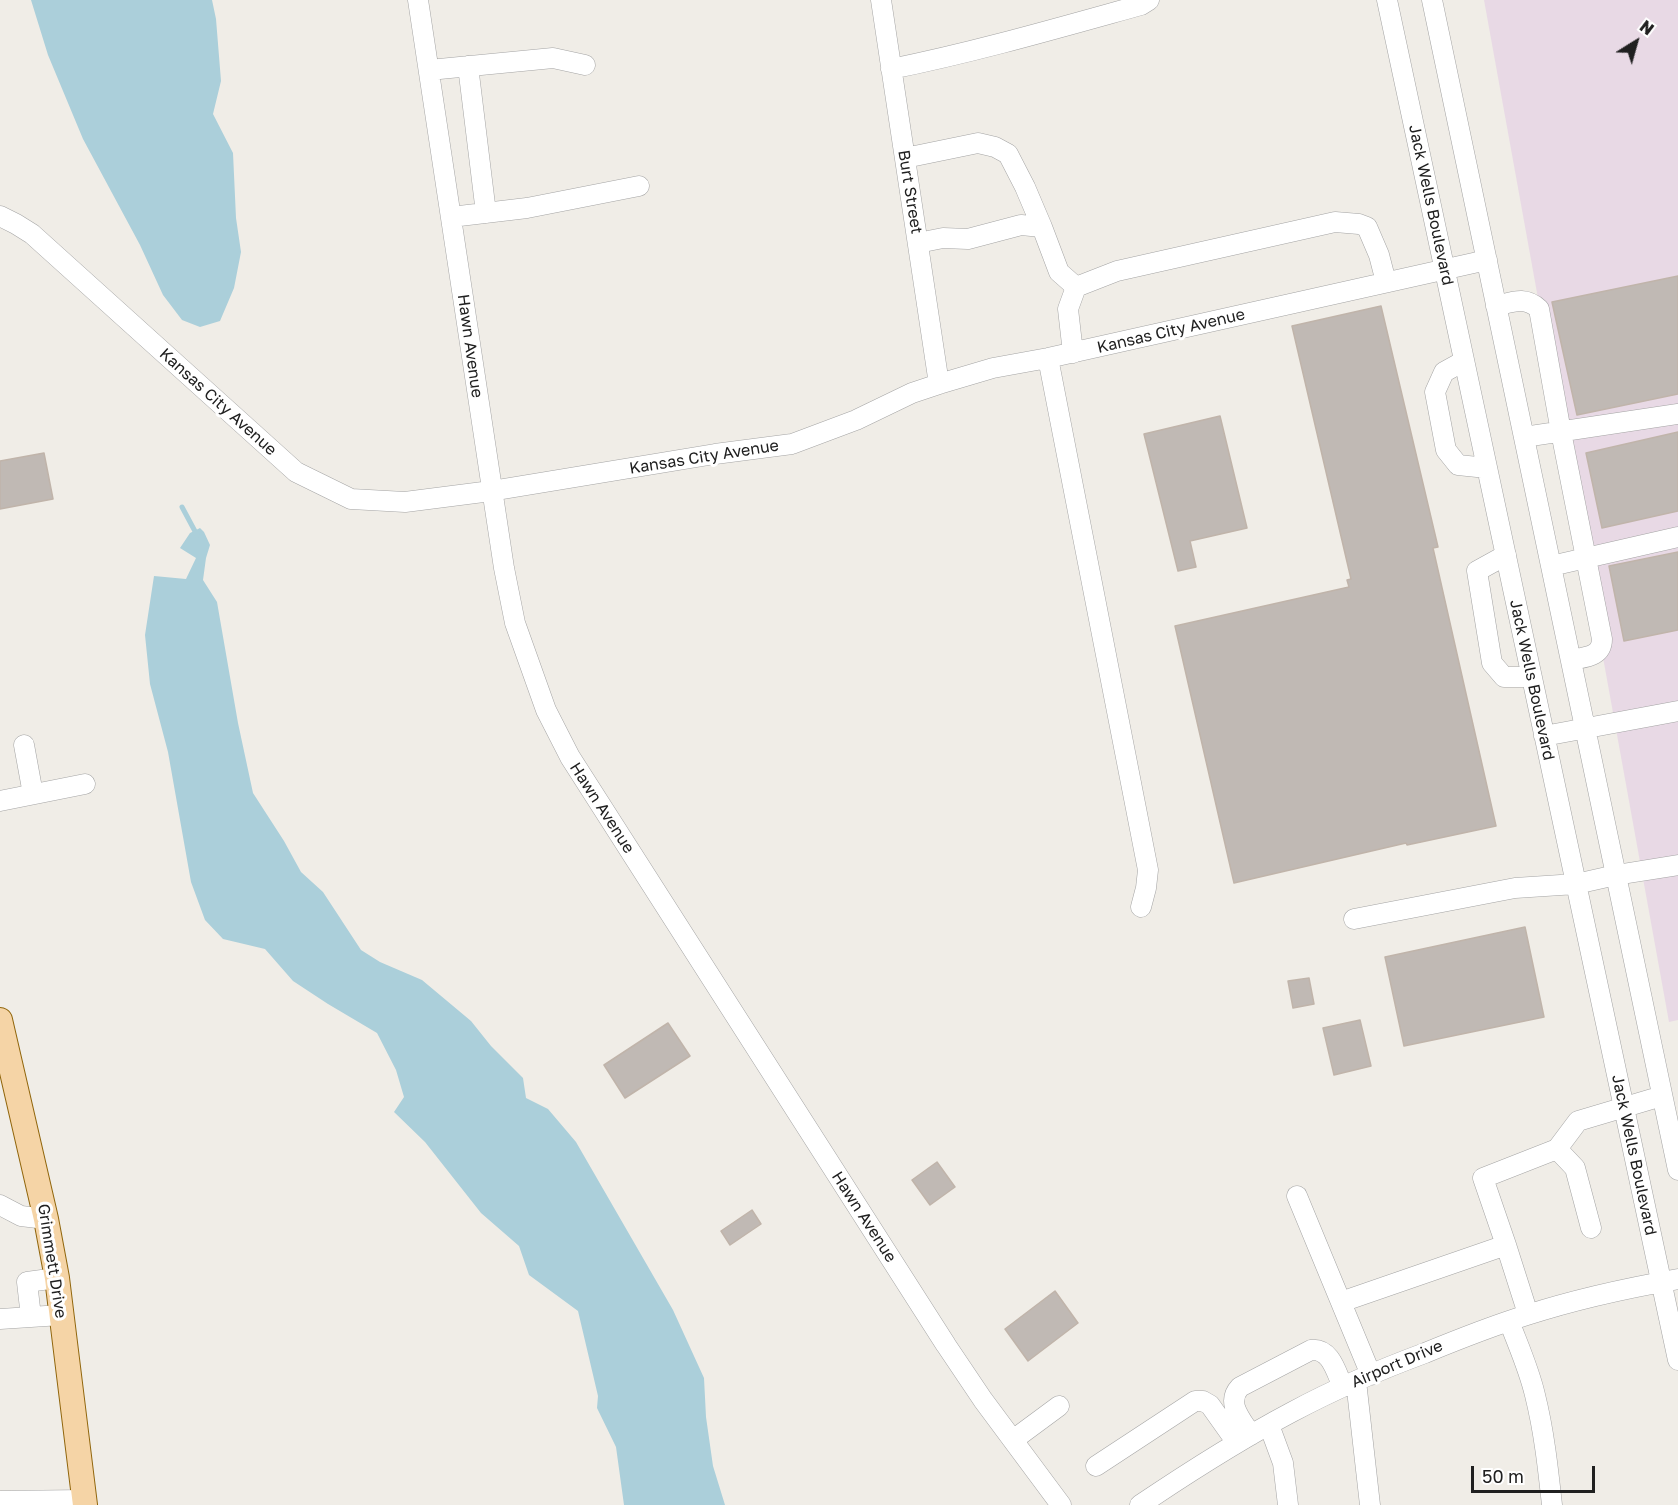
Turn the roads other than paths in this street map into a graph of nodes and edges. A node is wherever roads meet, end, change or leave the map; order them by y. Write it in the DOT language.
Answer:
graph roads {
  1 [pos="418,0"];
  2 [pos="881,0"];
  3 [pos="1149,0"];
  4 [pos="1387,0"];
  5 [pos="1432,0"];
  6 [pos="585,65"];
  7 [pos="468,66"];
  8 [pos="891,69"];
  9 [pos="429,70"];
  10 [pos="905,158"];
  11 [pos="639,186"];
  12 [pos="486,213"];
  13 [pos="0,216"];
  14 [pos="450,217"];
  15 [pos="1042,227"];
  16 [pos="918,243"];
  17 [pos="1487,260"];
  18 [pos="1445,269"];
  19 [pos="1386,282"];
  20 [pos="1076,287"];
  21 [pos="1496,306"];
  22 [pos="1073,353"];
  23 [pos="1048,358"];
  24 [pos="1464,361"];
  25 [pos="939,384"];
  26 [pos="1678,414"];
  27 [pos="1561,432"];
  28 [pos="1524,437"];
  29 [pos="1487,468"];
  30 [pos="491,491"];
  31 [pos="1678,537"];
  32 [pos="1506,555"];
  33 [pos="1586,558"];
  34 [pos="1551,566"];
  35 [pos="1571,660"];
  36 [pos="1532,677"];
  37 [pos="1678,711"];
  38 [pos="1585,728"];
  39 [pos="1544,736"];
  40 [pos="24,745"];
  41 [pos="85,784"];
  42 [pos="33,794"];
  43 [pos="0,801"];
  44 [pos="1678,865"];
  45 [pos="1616,875"];
  46 [pos="1576,884"];
  47 [pos="1141,907"];
  48 [pos="1354,919"];
  49 [pos="0,1020"];
  50 [pos="1662,1096"];
  51 [pos="1624,1108"];
  52 [pos="1557,1149"];
  53 [pos="1678,1170"];
  54 [pos="1297,1196"];
  55 [pos="0,1204"];
  56 [pos="46,1219"];
  57 [pos="1591,1228"];
  58 [pos="1506,1245"];
  59 [pos="57,1278"];
  60 [pos="1669,1281"];
  61 [pos="1341,1302"];
  62 [pos="1528,1314"];
  63 [pos="61,1316"];
  64 [pos="31,1317"];
  65 [pos="0,1318"];
  66 [pos="1509,1321"];
  67 [pos="1678,1360"];
  68 [pos="1357,1381"];
  69 [pos="1059,1406"];
  70 [pos="1269,1425"];
  71 [pos="1244,1439"];
  72 [pos="1013,1440"];
  73 [pos="1096,1466"];
  74 [pos="0,1502"];
  75 [pos="85,1502"];
  76 [pos="1061,1505"];
  77 [pos="1140,1505"];
  78 [pos="1288,1505"];
  79 [pos="1370,1505"];
  80 [pos="1552,1505"];
  1 -- 9 [label="street, Hawn Avenue"];
  2 -- 8 [label="street, Burt Street"];
  3 -- 8 [label="street"];
  4 -- 18 [label="street, Jack Wells Boulevard"];
  5 -- 17 [label="street"];
  6 -- 7 [label="street"];
  7 -- 9 [label="street"];
  7 -- 12 [label="street"];
  8 -- 10 [label="street, Burt Street"];
  9 -- 14 [label="street, Hawn Avenue"];
  10 -- 15 [label="street"];
  10 -- 16 [label="street, Burt Street"];
  11 -- 12 [label="street"];
  12 -- 14 [label="street"];
  13 -- 30 [label="street, Kansas City Avenue"];
  14 -- 30 [label="street, Hawn Avenue"];
  15 -- 16 [label="street"];
  15 -- 20 [label="street"];
  16 -- 25 [label="street, Burt Street"];
  17 -- 18 [label="street, Kansas City Avenue"];
  17 -- 21 [label="street"];
  18 -- 19 [label="street, Kansas City Avenue"];
  18 -- 24 [label="street, Jack Wells Boulevard"];
  19 -- 20 [label="street"];
  19 -- 22 [label="street, Kansas City Avenue"];
  20 -- 22 [label="street"];
  21 -- 27 [label="street"];
  21 -- 28 [label="street"];
  22 -- 23 [label="street, Kansas City Avenue"];
  23 -- 25 [label="street, Kansas City Avenue"];
  23 -- 47 [label="street"];
  24 -- 29 [label="street, Jack Wells Boulevard"];
  24 -- 29 [label="street"];
  25 -- 30 [label="street, Kansas City Avenue"];
  26 -- 27 [label="street"];
  27 -- 28 [label="street"];
  27 -- 33 [label="street"];
  28 -- 34 [label="street"];
  29 -- 32 [label="street, Jack Wells Boulevard"];
  30 -- 72 [label="street, Hawn Avenue"];
  31 -- 33 [label="street"];
  32 -- 36 [label="street, Jack Wells Boulevard"];
  32 -- 36 [label="street"];
  33 -- 34 [label="street"];
  33 -- 35 [label="street"];
  34 -- 35 [label="street"];
  35 -- 38 [label="street"];
  36 -- 39 [label="street, Jack Wells Boulevard"];
  37 -- 38 [label="street"];
  38 -- 39 [label="street"];
  38 -- 45 [label="street"];
  39 -- 46 [label="street, Jack Wells Boulevard"];
  40 -- 42 [label="street"];
  41 -- 42 [label="street"];
  42 -- 43 [label="street"];
  44 -- 45 [label="street"];
  45 -- 46 [label="street"];
  45 -- 50 [label="street"];
  46 -- 48 [label="street"];
  46 -- 51 [label="street, Jack Wells Boulevard"];
  49 -- 56 [label="main road, Grimmett Drive"];
  50 -- 51 [label="street"];
  50 -- 53 [label="street"];
  51 -- 52 [label="street"];
  51 -- 60 [label="street, Jack Wells Boulevard"];
  52 -- 57 [label="street"];
  52 -- 58 [label="street"];
  54 -- 61 [label="street"];
  55 -- 56 [label="street"];
  56 -- 59 [label="main road, Grimmett Drive"];
  58 -- 61 [label="street"];
  58 -- 62 [label="street"];
  59 -- 63 [label="main road, Grimmett Drive"];
  59 -- 64 [label="street"];
  60 -- 62 [label="street, Airport Drive"];
  60 -- 67 [label="street, Jack Wells Boulevard"];
  61 -- 68 [label="street"];
  62 -- 66 [label="street, Airport Drive"];
  63 -- 64 [label="street"];
  63 -- 75 [label="main road, Grimmett Drive"];
  64 -- 65 [label="street"];
  66 -- 68 [label="street, Airport Drive"];
  66 -- 80 [label="street"];
  68 -- 70 [label="street, Airport Drive"];
  68 -- 71 [label="street"];
  68 -- 79 [label="street"];
  69 -- 72 [label="street"];
  70 -- 71 [label="street, Airport Drive"];
  70 -- 78 [label="street"];
  71 -- 73 [label="street"];
  71 -- 77 [label="street, Airport Drive"];
  72 -- 76 [label="street, Hawn Avenue"];
  74 -- 75 [label="street"];
}
